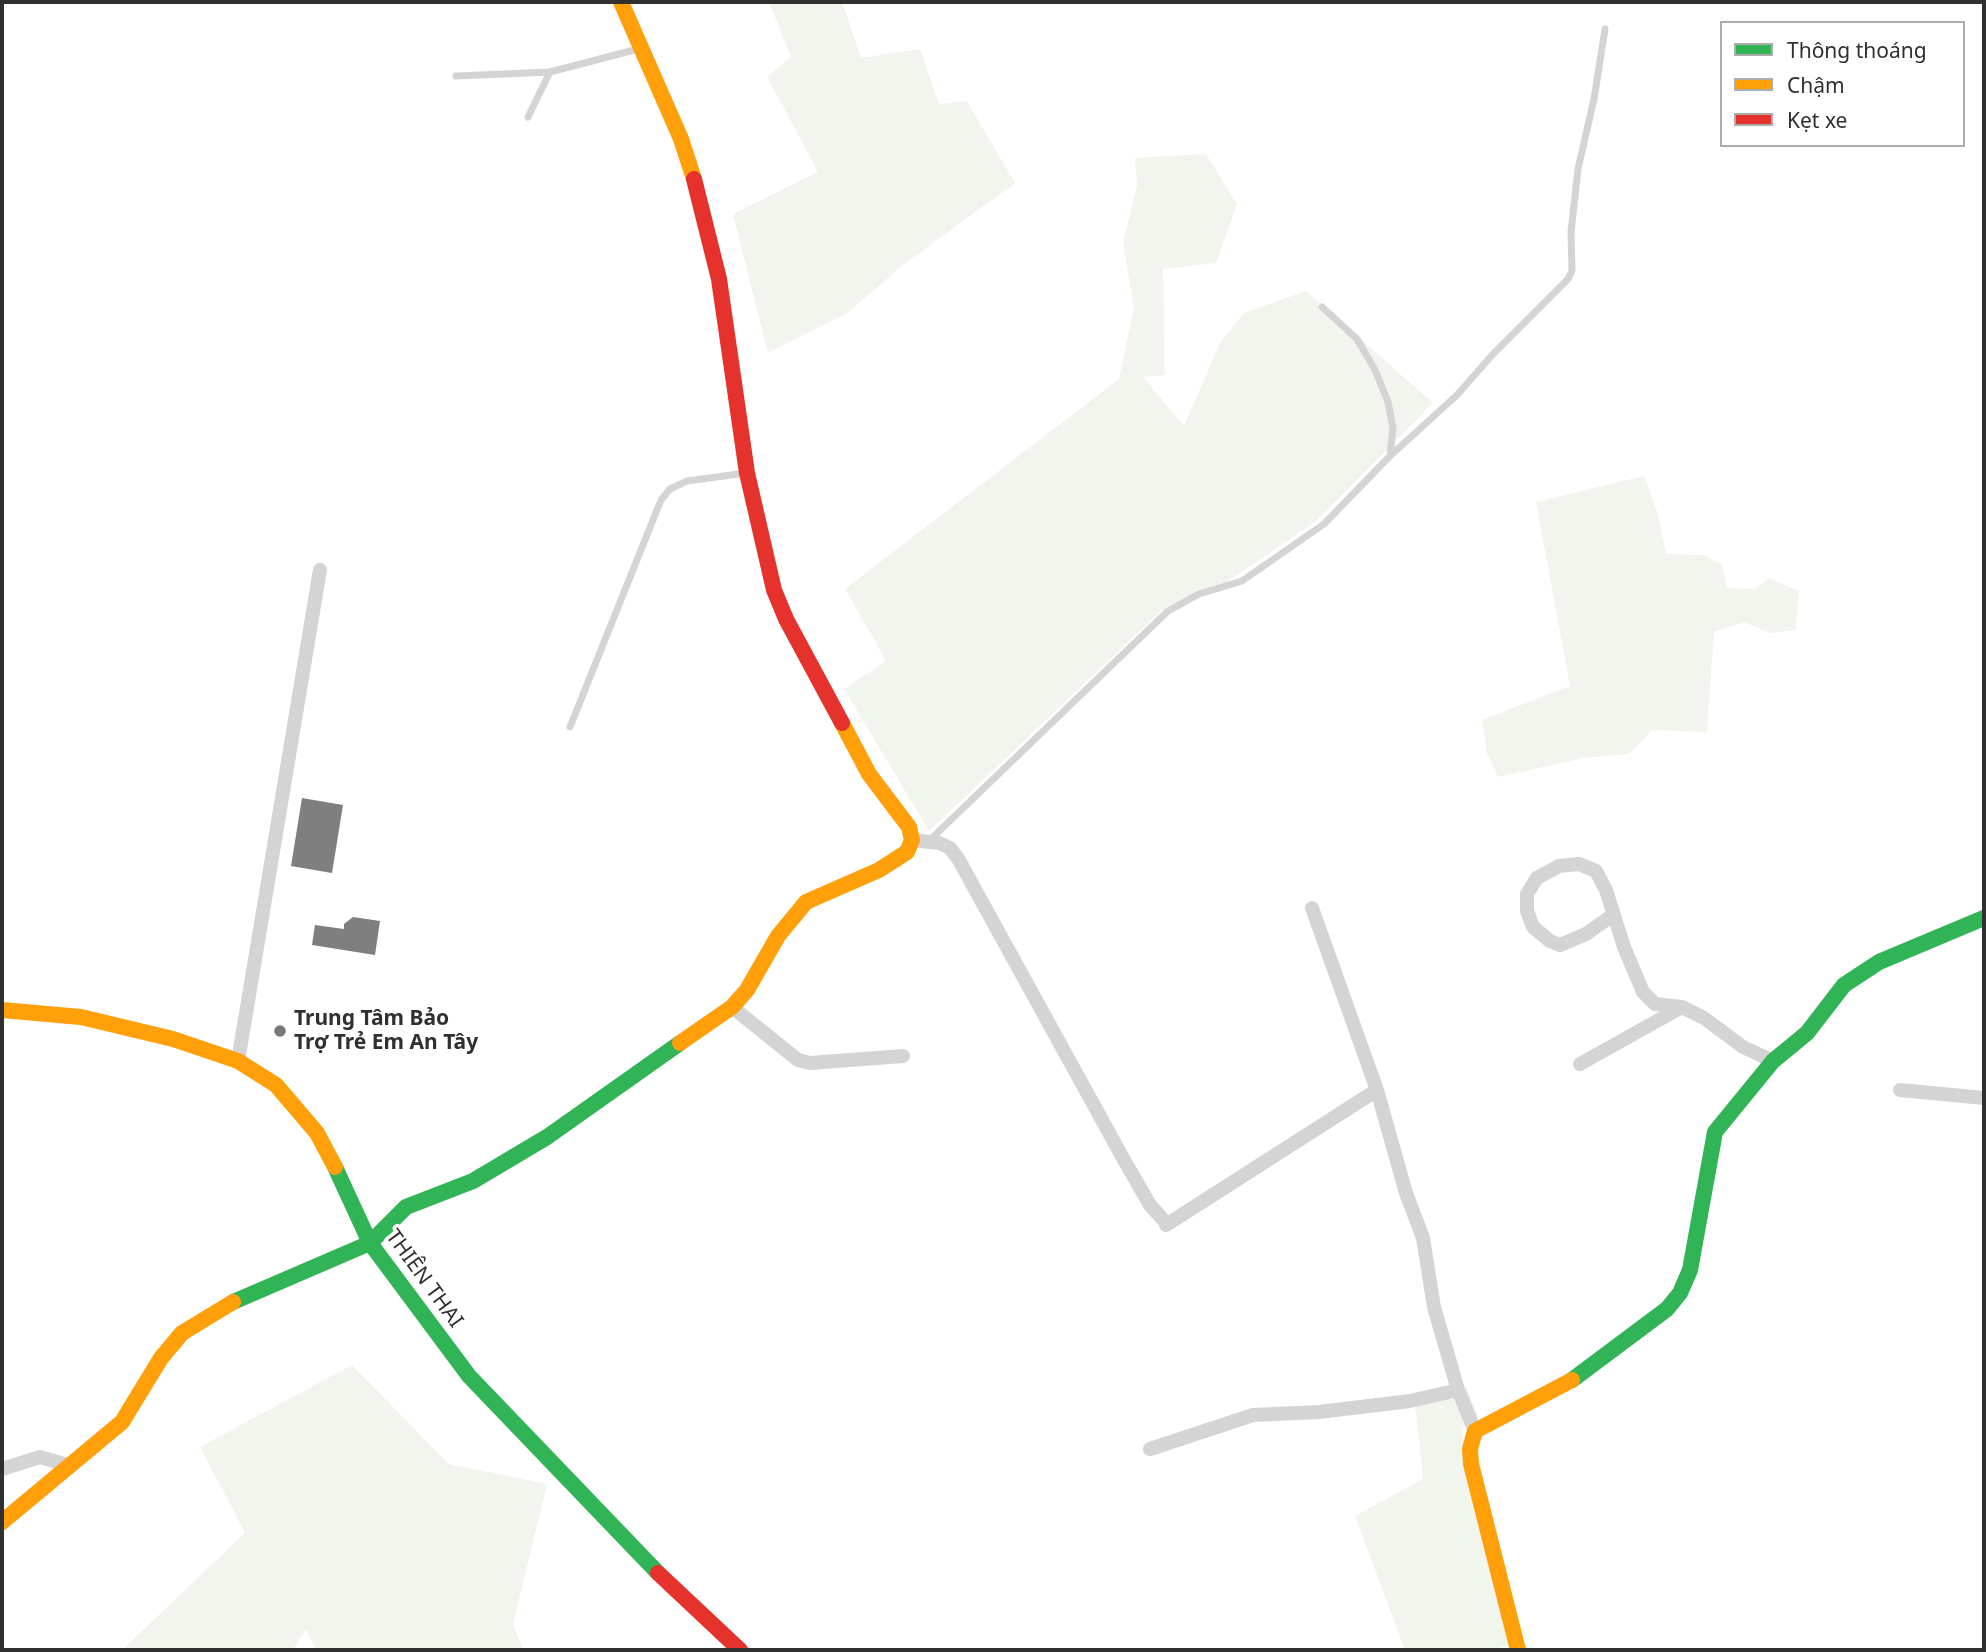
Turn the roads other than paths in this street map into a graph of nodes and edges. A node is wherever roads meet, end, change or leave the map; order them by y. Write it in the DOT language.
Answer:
graph roads {
  1 [pos="621,2"];
  2 [pos="1605,29"];
  3 [pos="642,48"];
  4 [pos="550,72"];
  5 [pos="456,76"];
  6 [pos="528,117"];
  7 [pos="1322,307"];
  8 [pos="1390,456"];
  9 [pos="747,473"];
  10 [pos="320,570"];
  11 [pos="570,727"];
  12 [pos="920,840"];
  13 [pos="1312,908"];
  14 [pos="1612,915"];
  15 [pos="1984,918"];
  16 [pos="732,1007"];
  17 [pos="1682,1007"];
  18 [pos="2,1010"];
  19 [pos="903,1056"];
  20 [pos="238,1061"];
  21 [pos="1773,1061"];
  22 [pos="1580,1064"];
  23 [pos="1377,1090"];
  24 [pos="1900,1090"];
  25 [pos="1984,1098"];
  26 [pos="370,1242"];
  27 [pos="1458,1390"];
  28 [pos="1475,1431"];
  29 [pos="1150,1449"];
  30 [pos="71,1466"];
  31 [pos="2,1469"];
  32 [pos="2,1522"];
  33 [pos="740,1650"];
  34 [pos="1518,1650"];
  1 -- 3 [label="street"];
  2 -- 8 [label="lane"];
  3 -- 4 [label="lane"];
  3 -- 9 [label="street"];
  4 -- 5 [label="lane"];
  4 -- 6 [label="lane"];
  7 -- 8 [label="lane"];
  8 -- 12 [label="lane"];
  9 -- 11 [label="lane"];
  9 -- 12 [label="street"];
  10 -- 20 [label="street"];
  12 -- 16 [label="street"];
  12 -- 23 [label="street"];
  13 -- 23 [label="street"];
  14 -- 14 [label="street"];
  14 -- 17 [label="street"];
  15 -- 21 [label="street"];
  16 -- 19 [label="street"];
  16 -- 26 [label="street"];
  17 -- 21 [label="street"];
  17 -- 22 [label="street"];
  18 -- 20 [label="street, THIÊN THAI"];
  20 -- 26 [label="street, THIÊN THAI"];
  21 -- 28 [label="street"];
  23 -- 27 [label="street"];
  24 -- 25 [label="street"];
  26 -- 30 [label="street"];
  26 -- 33 [label="street, THIÊN THAI"];
  27 -- 28 [label="street"];
  27 -- 29 [label="street"];
  28 -- 34 [label="street"];
  30 -- 31 [label="street"];
  30 -- 32 [label="street"];
}
